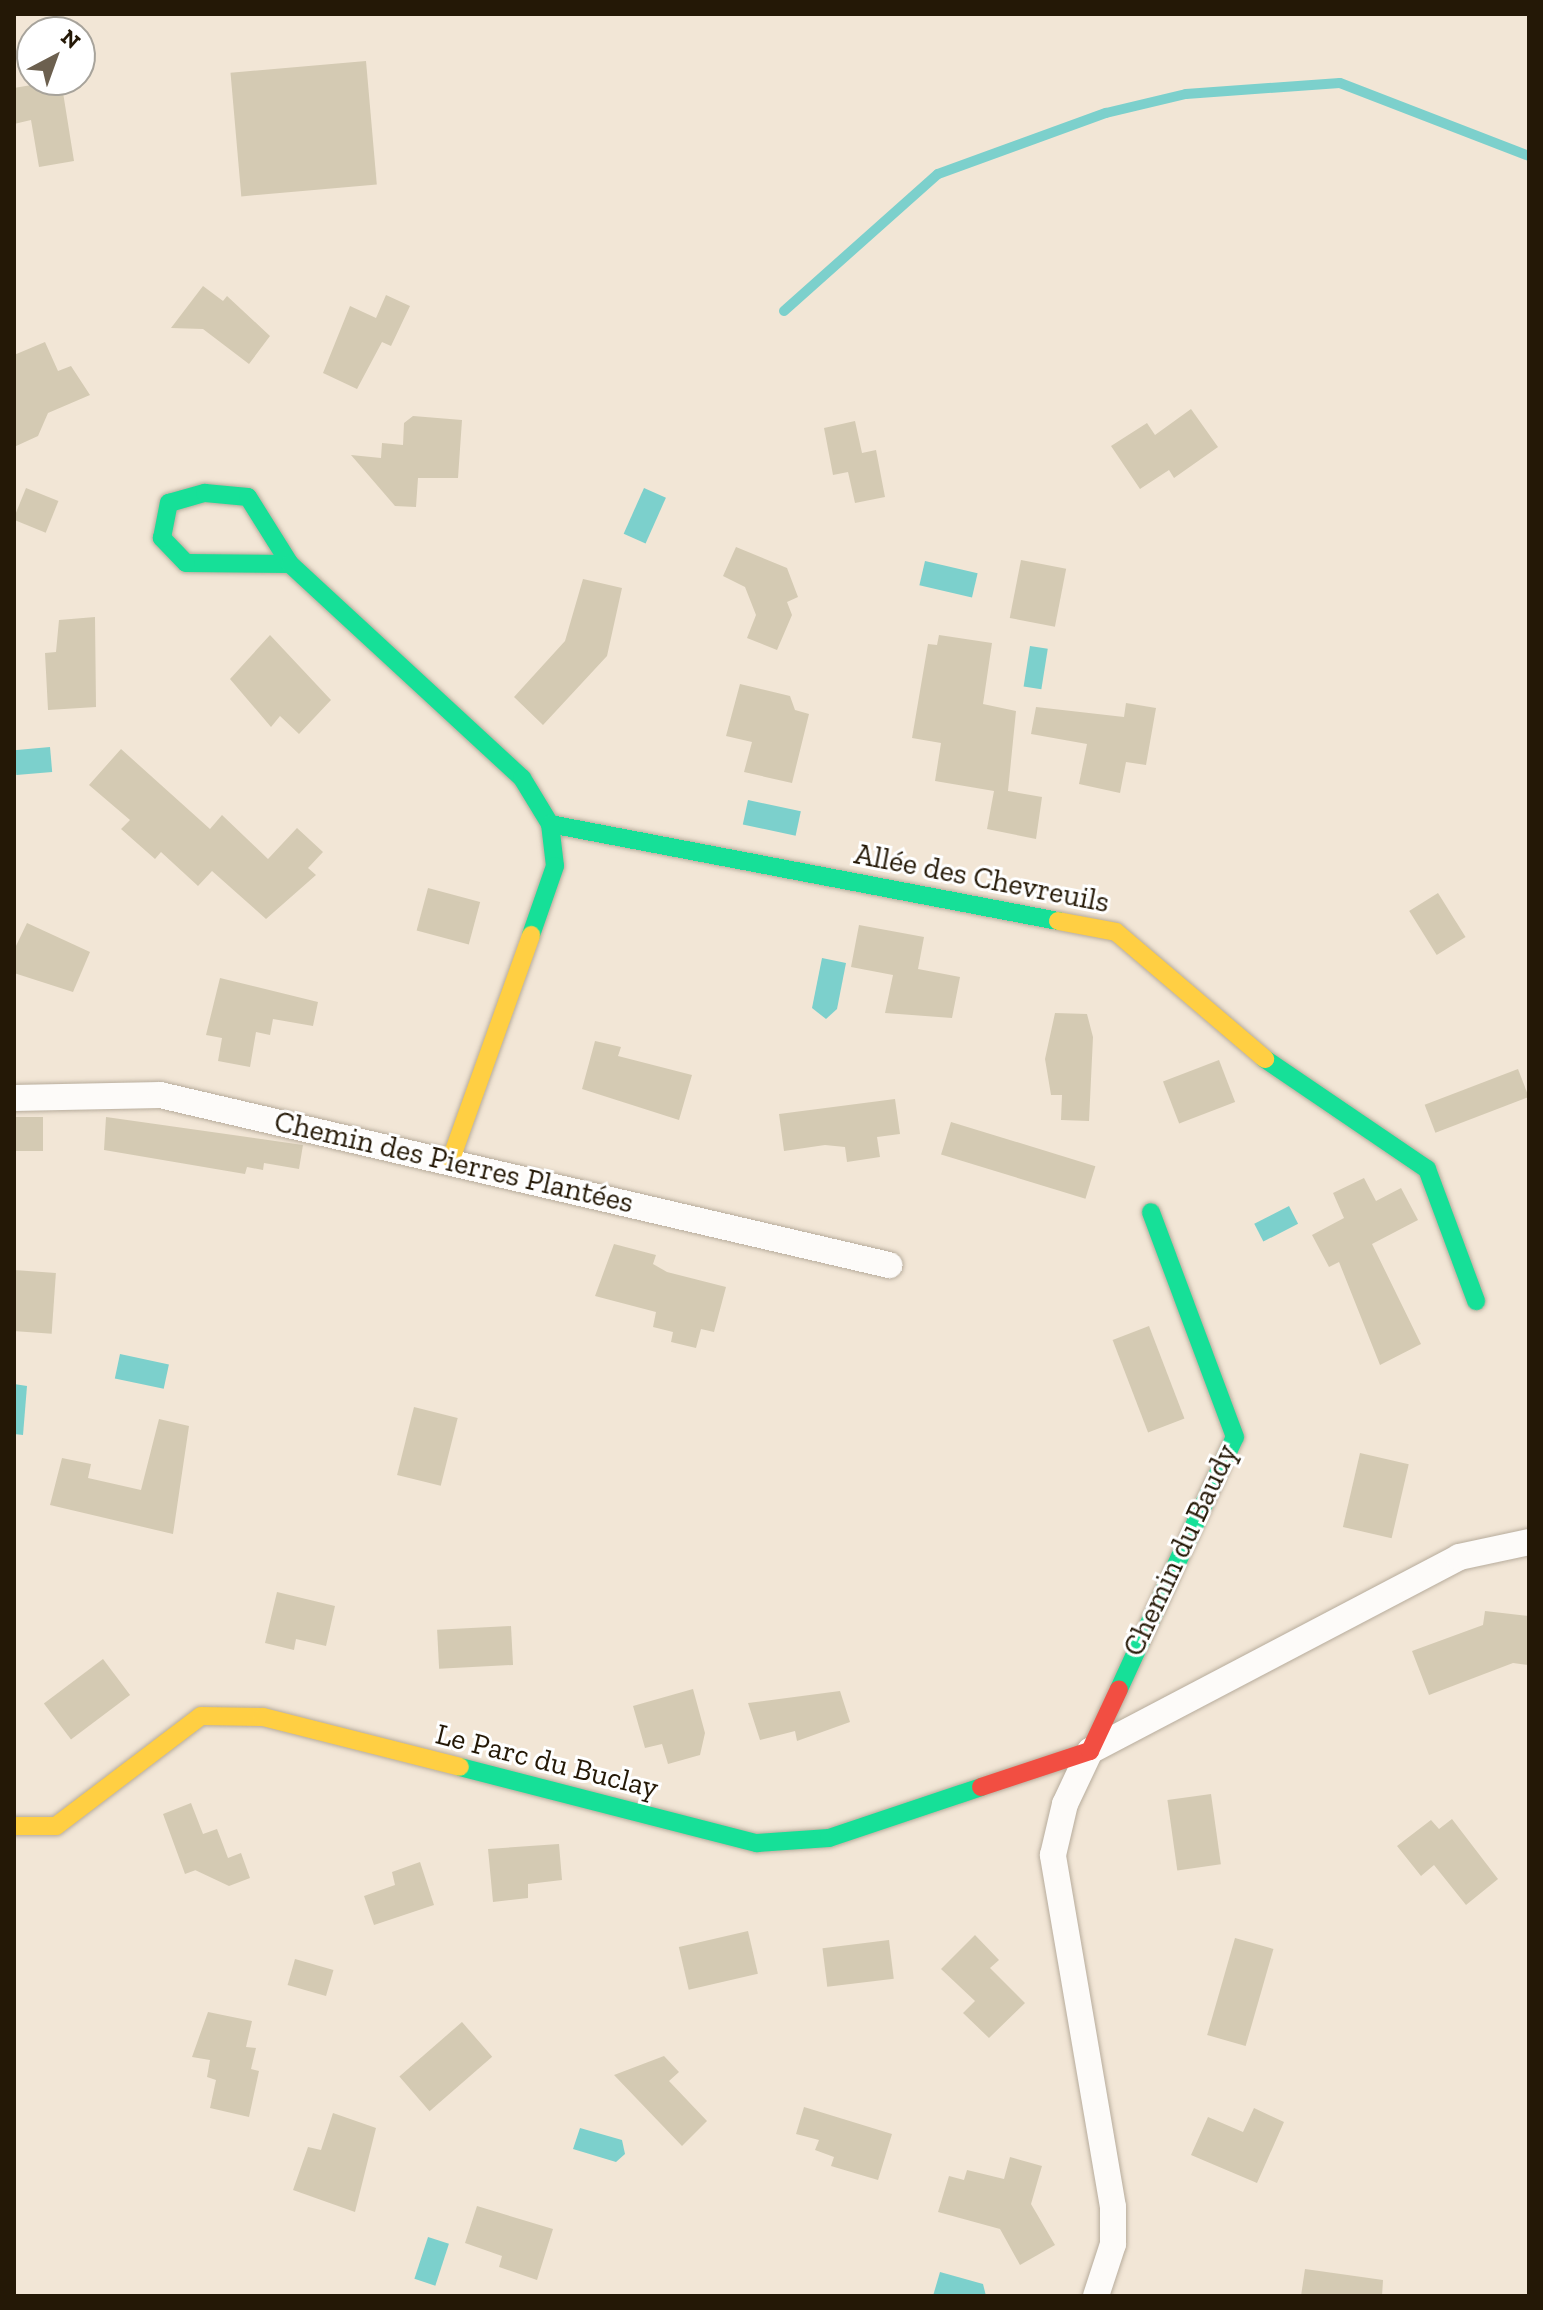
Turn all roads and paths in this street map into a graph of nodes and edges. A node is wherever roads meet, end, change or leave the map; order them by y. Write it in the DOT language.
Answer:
graph roads {
  1 [pos="290,564"];
  2 [pos="550,824"];
  3 [pos="14,1098"];
  4 [pos="451,1159"];
  5 [pos="1151,1212"];
  6 [pos="889,1265"];
  7 [pos="1476,1301"];
  8 [pos="1529,1542"];
  9 [pos="1090,1751"];
  10 [pos="14,1826"];
  11 [pos="1096,2296"];
  1 -- 1 [label="street"];
  1 -- 2 [label="street"];
  2 -- 4 [label="street"];
  2 -- 7 [label="street, Allée des Chevreuils"];
  3 -- 4 [label="street, Chemin des Pierres Plantées"];
  4 -- 6 [label="street, Chemin des Pierres Plantées"];
  5 -- 9 [label="street, Chemin du Baudy"];
  8 -- 9 [label="street"];
  9 -- 10 [label="street, Le Parc du Buclay"];
  9 -- 11 [label="street, Chemin du Baudy"];
}
